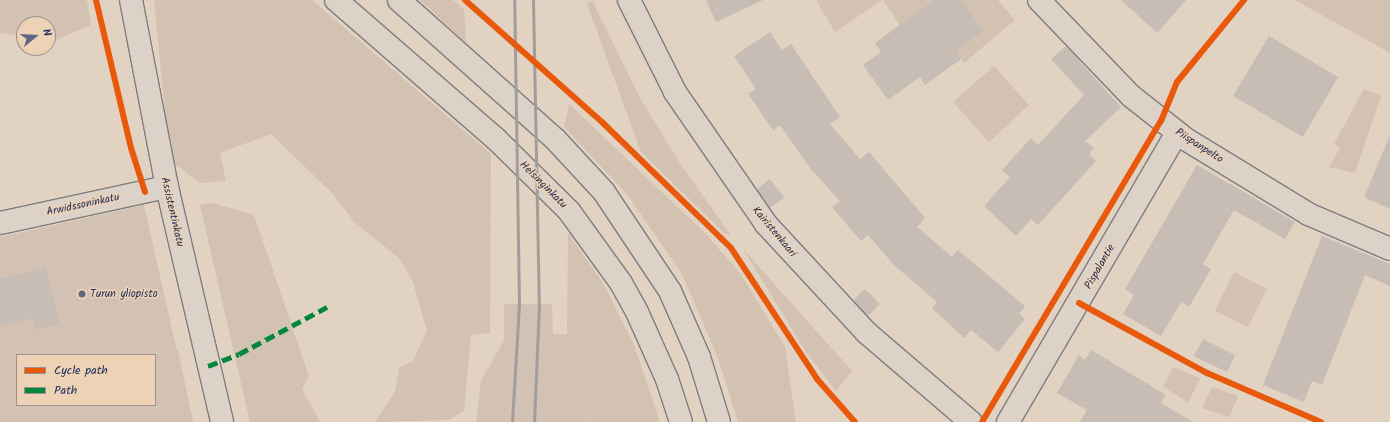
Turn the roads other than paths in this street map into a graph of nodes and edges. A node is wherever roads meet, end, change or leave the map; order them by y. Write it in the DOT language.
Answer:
graph roads {
  1 [pos="131,0"];
  2 [pos="336,0"];
  3 [pos="399,0"];
  4 [pos="629,0"];
  5 [pos="1039,0"];
  6 [pos="1177,132"];
  7 [pos="166,187"];
  8 [pos="0,223"];
  9 [pos="1390,250"];
  10 [pos="222,422"];
  11 [pos="681,422"];
  12 [pos="719,422"];
  13 [pos="971,422"];
  14 [pos="1008,422"];
  1 -- 7 [label="street, Assistentinkatu"];
  2 -- 11 [label="street, Helsinginkatu"];
  3 -- 12 [label="street"];
  4 -- 13 [label="street, Kairistenkaari"];
  5 -- 6 [label="street, Piispanpelto"];
  6 -- 9 [label="street, Piispanpelto"];
  6 -- 14 [label="street, Pispalantie"];
  7 -- 8 [label="street, Arwidssoninkatu"];
  7 -- 10 [label="street, Assistentinkatu"];
}
